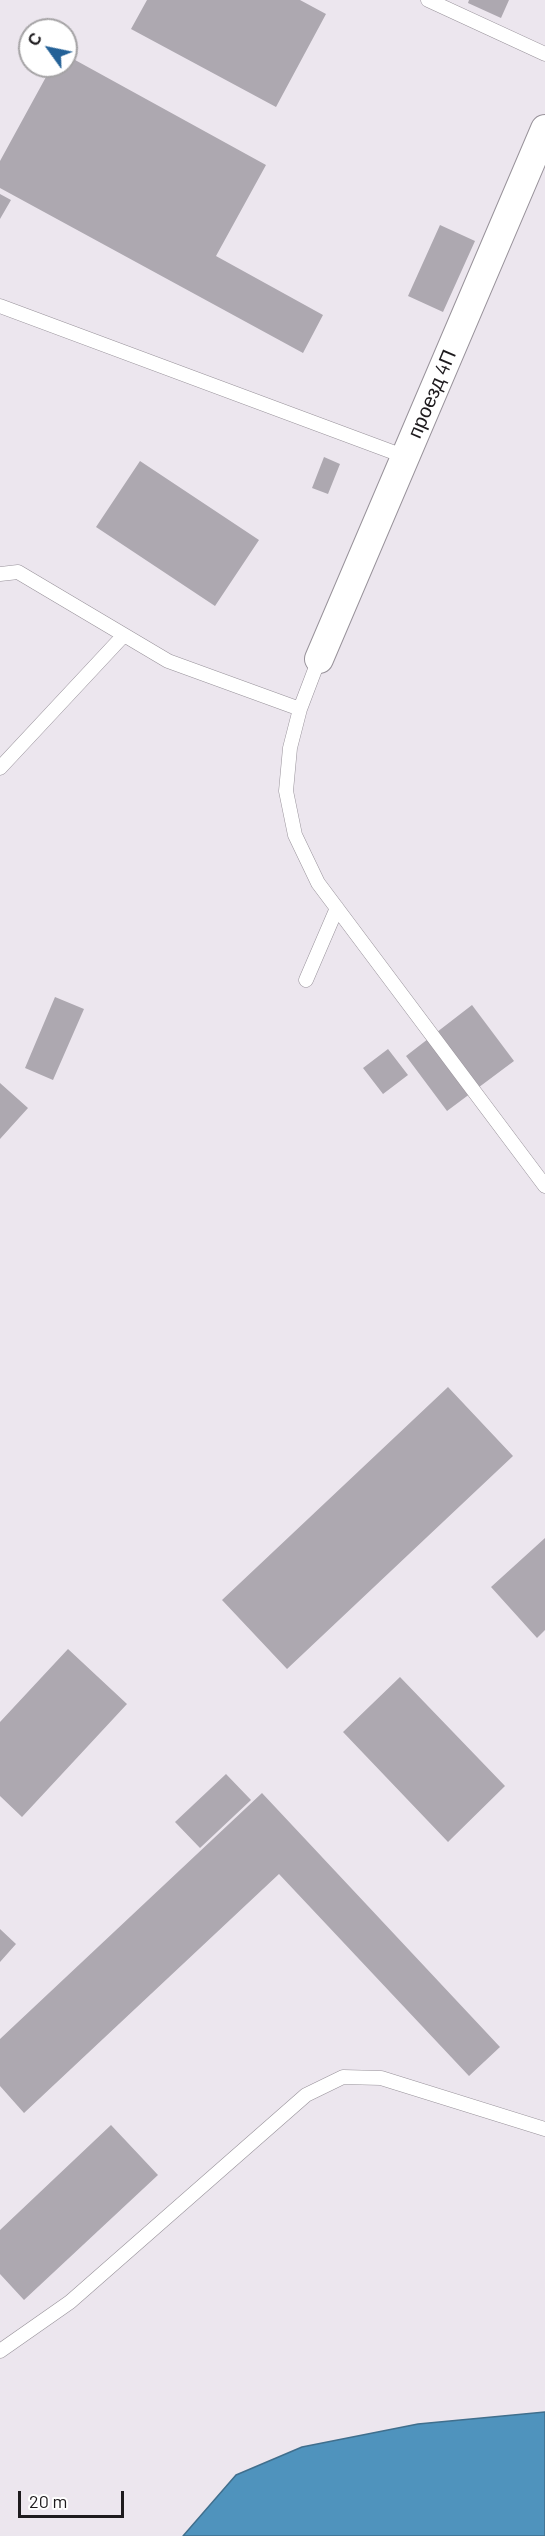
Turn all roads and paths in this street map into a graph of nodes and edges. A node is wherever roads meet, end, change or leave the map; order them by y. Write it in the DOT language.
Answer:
graph roads {
  1 [pos="428,0"];
  2 [pos="545,54"];
  3 [pos="545,129"];
  4 [pos="0,306"];
  5 [pos="406,457"];
  6 [pos="0,574"];
  7 [pos="124,634"];
  8 [pos="319,659"];
  9 [pos="300,709"];
  10 [pos="0,768"];
  11 [pos="337,908"];
  12 [pos="306,981"];
  13 [pos="545,1186"];
  14 [pos="545,2129"];
  15 [pos="0,2351"];
  1 -- 2 [label="lane"];
  3 -- 5 [label="street, проезд 4П"];
  4 -- 5 [label="lane"];
  5 -- 8 [label="street, проезд 4П"];
  6 -- 7 [label="lane"];
  7 -- 9 [label="lane"];
  7 -- 10 [label="lane"];
  8 -- 9 [label="lane"];
  9 -- 11 [label="lane"];
  11 -- 12 [label="lane"];
  11 -- 13 [label="lane"];
  14 -- 15 [label="lane"];
}
